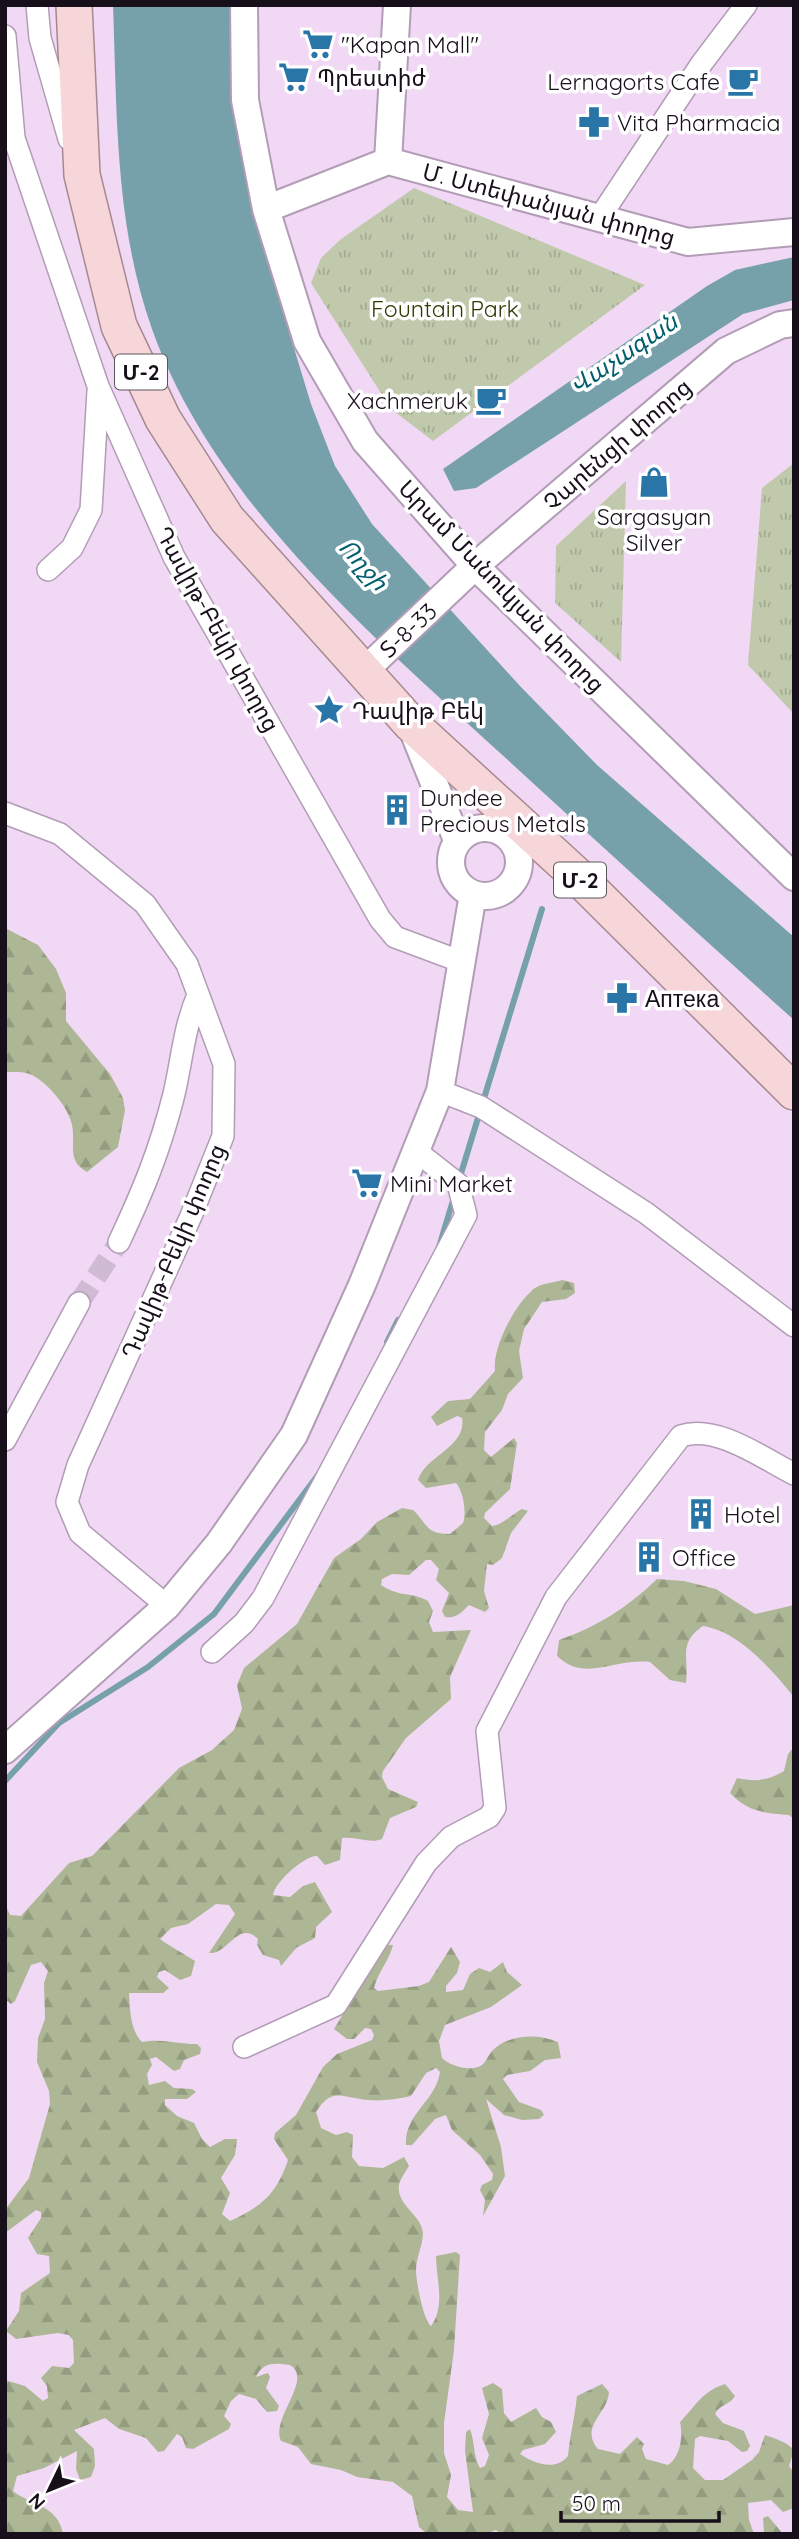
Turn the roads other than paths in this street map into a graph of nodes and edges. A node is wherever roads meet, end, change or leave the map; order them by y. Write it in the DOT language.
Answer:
graph roads {
  1 [pos="37,5"];
  2 [pos="74,5"];
  3 [pos="244,5"];
  4 [pos="397,5"];
  5 [pos="746,5"];
  6 [pos="5,36"];
  7 [pos="388,161"];
  8 [pos="82,175"];
  9 [pos="266,209"];
  10 [pos="598,220"];
  11 [pos="794,232"];
  12 [pos="794,323"];
  13 [pos="98,386"];
  14 [pos="475,566"];
  15 [pos="48,570"];
  16 [pos="453,587"];
  17 [pos="370,666"];
  18 [pos="411,724"];
  19 [pos="6,813"];
  20 [pos="457,840"];
  21 [pos="572,871"];
  22 [pos="794,877"];
  23 [pos="515,879"];
  24 [pos="473,894"];
  25 [pos="462,962"];
  26 [pos="198,995"];
  27 [pos="440,1091"];
  28 [pos="794,1092"];
  29 [pos="416,1150"];
  30 [pos="119,1242"];
  31 [pos="79,1303"];
  32 [pos="794,1326"];
  33 [pos="5,1440"];
  34 [pos="794,1474"];
  35 [pos="167,1606"];
  36 [pos="212,1652"];
  37 [pos="5,1750"];
  38 [pos="244,2047"];
  1 -- 8 [label="street"];
  2 -- 8 [label="highway, Մ-2"];
  3 -- 9 [label="street, Արամ Մանուկյան փողոց"];
  4 -- 7 [label="street"];
  5 -- 10 [label="street"];
  6 -- 13 [label="street, Դավիթ-Բեկի փողոց"];
  7 -- 9 [label="street"];
  7 -- 10 [label="street, Մ. Ստեփանյան փողոց"];
  8 -- 17 [label="highway, Մ-2"];
  9 -- 14 [label="street, Արամ Մանուկյան փողոց"];
  10 -- 11 [label="street, Մ. Ստեփանյան փողոց"];
  12 -- 14 [label="street, Չարենցի փողոց / Տ-8-33"];
  13 -- 15 [label="street"];
  13 -- 25 [label="street, Դավիթ-Բեկի փողոց"];
  14 -- 16 [label="street, Չարենցի փողոց / Տ-8-33"];
  14 -- 22 [label="street, Արամ Մանուկյան փողոց"];
  16 -- 17 [label="street, Տ-8-33 / Տ-8-33"];
  17 -- 18 [label="highway, Մ-2"];
  18 -- 20 [label="street"];
  18 -- 21 [label="highway, Մ-2"];
  19 -- 26 [label="street, Դավիթ-Բեկի փողոց"];
  20 -- 23 [label="street"];
  20 -- 24 [label="street"];
  21 -- 23 [label="street"];
  21 -- 28 [label="highway, Մ-2"];
  23 -- 24 [label="street"];
  24 -- 25 [label="street"];
  25 -- 27 [label="street"];
  26 -- 30 [label="street"];
  26 -- 35 [label="street, Դավիթ-Բեկի փողոց"];
  27 -- 29 [label="street"];
  27 -- 32 [label="street"];
  29 -- 35 [label="street"];
  29 -- 36 [label="street"];
  31 -- 33 [label="street"];
  34 -- 38 [label="street"];
  35 -- 37 [label="street"];
}
